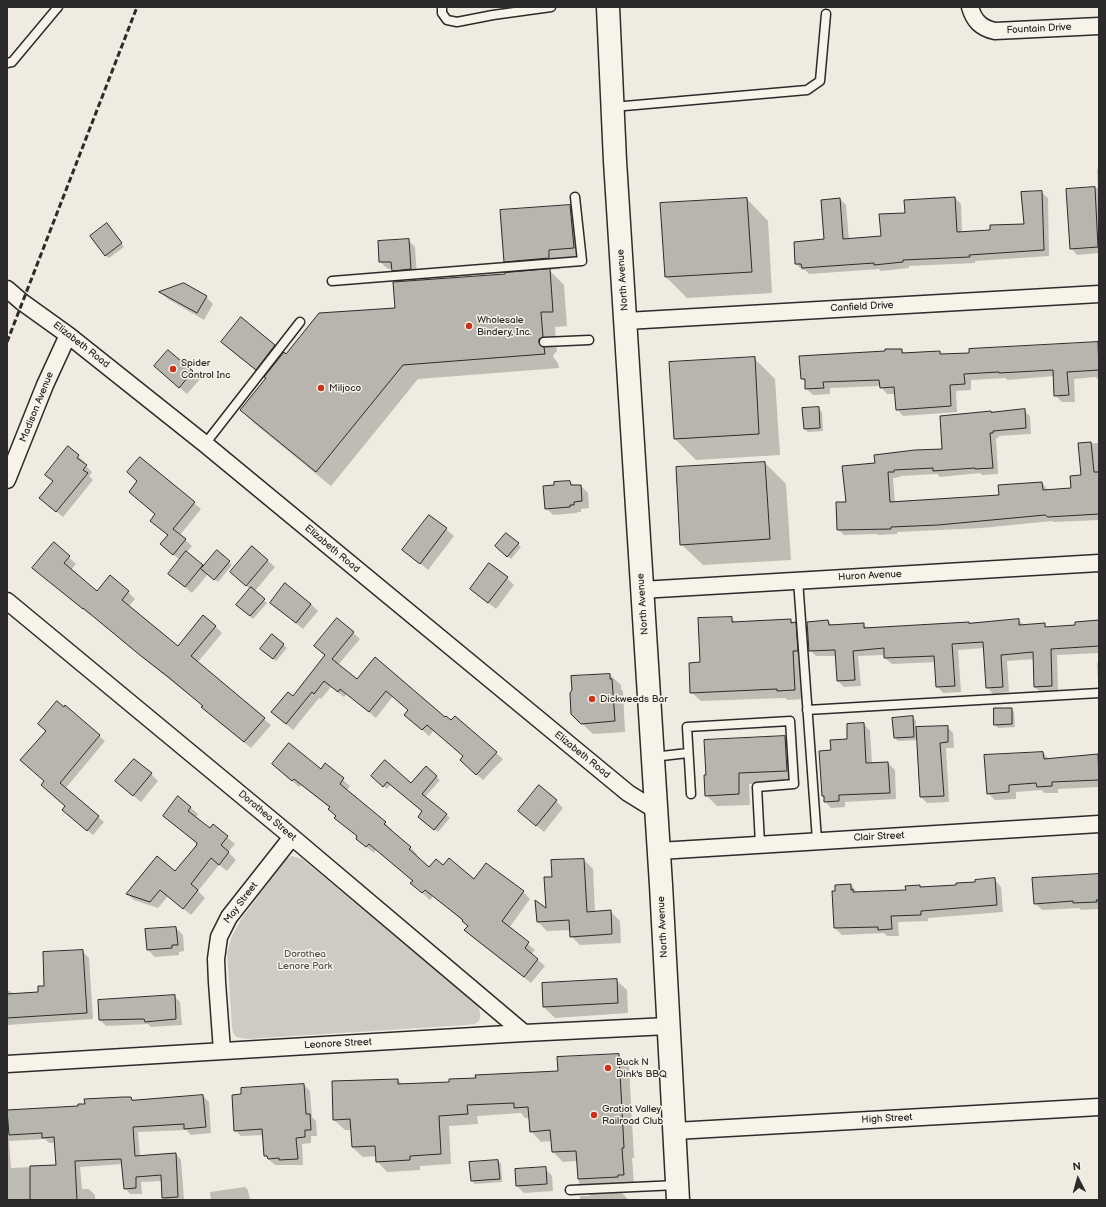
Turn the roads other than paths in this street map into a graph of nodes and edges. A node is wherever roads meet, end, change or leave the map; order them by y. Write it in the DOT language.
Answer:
graph roads {
  1 [pos="58,7"];
  2 [pos="442,7"];
  3 [pos="551,7"];
  4 [pos="608,7"];
  5 [pos="970,7"];
  6 [pos="826,14"];
  7 [pos="1099,26"];
  8 [pos="7,64"];
  9 [pos="612,107"];
  10 [pos="576,197"];
  11 [pos="332,281"];
  12 [pos="7,289"];
  13 [pos="1099,294"];
  14 [pos="626,321"];
  15 [pos="300,322"];
  16 [pos="68,335"];
  17 [pos="589,340"];
  18 [pos="544,342"];
  19 [pos="205,444"];
  20 [pos="7,480"];
  21 [pos="1099,563"];
  22 [pos="798,580"];
  23 [pos="641,590"];
  24 [pos="7,601"];
  25 [pos="1099,693"];
  26 [pos="807,710"];
  27 [pos="688,754"];
  28 [pos="653,757"];
  29 [pos="691,794"];
  30 [pos="657,811"];
  31 [pos="1099,824"];
  32 [pos="292,837"];
  33 [pos="816,840"];
  34 [pos="760,844"];
  35 [pos="659,851"];
  36 [pos="668,1026"];
  37 [pos="524,1033"];
  38 [pos="222,1051"];
  39 [pos="7,1064"];
  40 [pos="1099,1107"];
  41 [pos="675,1131"];
  42 [pos="570,1190"];
  43 [pos="678,1193"];
  1 -- 8 [label="lane"];
  2 -- 3 [label="lane"];
  4 -- 9 [label="main road, North Avenue"];
  5 -- 7 [label="street, Fountain Drive"];
  6 -- 9 [label="lane"];
  9 -- 14 [label="main road, North Avenue"];
  10 -- 11 [label="lane"];
  12 -- 16 [label="street, Elizabeth Road"];
  13 -- 14 [label="street, Canfield Drive"];
  14 -- 23 [label="main road, North Avenue"];
  15 -- 19 [label="lane"];
  16 -- 19 [label="street, Elizabeth Road"];
  16 -- 20 [label="street, Madison Avenue"];
  17 -- 18 [label="lane"];
  19 -- 30 [label="street, Elizabeth Road"];
  21 -- 22 [label="street, Huron Avenue"];
  22 -- 23 [label="street, Huron Avenue"];
  22 -- 26 [label="lane"];
  23 -- 28 [label="main road, North Avenue"];
  24 -- 32 [label="street, Dorothea Street"];
  25 -- 26 [label="lane"];
  26 -- 33 [label="lane"];
  27 -- 28 [label="lane"];
  27 -- 29 [label="lane"];
  27 -- 34 [label="lane"];
  28 -- 30 [label="main road, North Avenue"];
  30 -- 35 [label="main road, North Avenue"];
  31 -- 33 [label="street, Clair Street"];
  32 -- 37 [label="street, Dorothea Street"];
  32 -- 38 [label="street, May Street"];
  33 -- 34 [label="street, Clair Street"];
  34 -- 35 [label="street, Clair Street"];
  35 -- 36 [label="main road, North Avenue"];
  36 -- 37 [label="street, Leonore Street"];
  36 -- 41 [label="main road, North Avenue"];
  37 -- 38 [label="street, Leonore Street"];
  38 -- 39 [label="street, Leonore Street"];
  40 -- 41 [label="street, High Street"];
  41 -- 43 [label="main road, North Avenue"];
  42 -- 43 [label="lane"];
}
